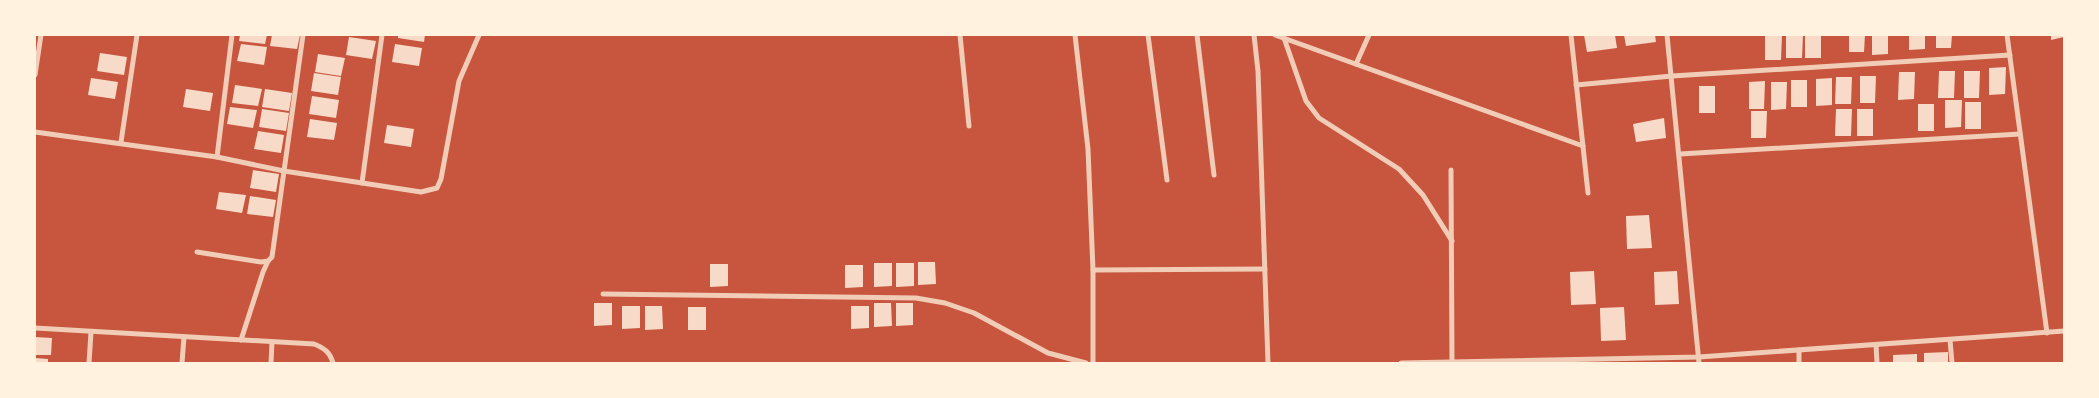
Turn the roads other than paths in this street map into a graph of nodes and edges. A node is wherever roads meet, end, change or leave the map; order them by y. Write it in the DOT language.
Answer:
graph roads {
  1 [pos="41,35"];
  2 [pos="137,35"];
  3 [pos="232,35"];
  4 [pos="303,35"];
  5 [pos="382,35"];
  6 [pos="478,35"];
  7 [pos="960,35"];
  8 [pos="1075,35"];
  9 [pos="1148,35"];
  10 [pos="1197,35"];
  11 [pos="1254,35"];
  12 [pos="1276,35"];
  13 [pos="1369,35"];
  14 [pos="1571,35"];
  15 [pos="1667,35"];
  16 [pos="2007,35"];
  17 [pos="1284,38"];
  18 [pos="2010,55"];
  19 [pos="1356,64"];
  20 [pos="35,75"];
  21 [pos="1672,76"];
  22 [pos="1576,85"];
  23 [pos="968,126"];
  24 [pos="35,132"];
  25 [pos="2020,134"];
  26 [pos="122,142"];
  27 [pos="1583,146"];
  28 [pos="1680,154"];
  29 [pos="217,157"];
  30 [pos="1451,170"];
  31 [pos="284,171"];
  32 [pos="1214,175"];
  33 [pos="1166,180"];
  34 [pos="362,183"];
  35 [pos="1588,193"];
  36 [pos="1452,241"];
  37 [pos="198,252"];
  38 [pos="268,261"];
  39 [pos="1265,269"];
  40 [pos="1093,270"];
  41 [pos="603,294"];
  42 [pos="35,328"];
  43 [pos="91,332"];
  44 [pos="2064,332"];
  45 [pos="2047,333"];
  46 [pos="184,337"];
  47 [pos="241,340"];
  48 [pos="1950,340"];
  49 [pos="272,342"];
  50 [pos="1876,345"];
  51 [pos="1799,350"];
  52 [pos="1699,360"];
  53 [pos="1542,362"];
  54 [pos="89,363"];
  55 [pos="182,363"];
  56 [pos="271,363"];
  57 [pos="333,363"];
  58 [pos="1086,363"];
  59 [pos="1093,363"];
  60 [pos="1268,363"];
  61 [pos="1401,363"];
  62 [pos="1452,363"];
  63 [pos="1799,363"];
  64 [pos="1877,363"];
  65 [pos="1952,363"];
  1 -- 20 [label="street"];
  2 -- 26 [label="street"];
  3 -- 29 [label="street"];
  4 -- 31 [label="street"];
  5 -- 34 [label="street"];
  6 -- 34 [label="street"];
  7 -- 23 [label="street"];
  8 -- 40 [label="street"];
  9 -- 33 [label="street"];
  10 -- 32 [label="street"];
  11 -- 39 [label="street"];
  12 -- 17 [label="street"];
  13 -- 19 [label="street"];
  14 -- 22 [label="street"];
  15 -- 21 [label="street"];
  16 -- 18 [label="street"];
  17 -- 19 [label="street"];
  17 -- 36 [label="street"];
  18 -- 21 [label="street"];
  18 -- 25 [label="street"];
  19 -- 27 [label="street"];
  21 -- 22 [label="street"];
  21 -- 28 [label="street"];
  22 -- 27 [label="street"];
  24 -- 26 [label="street"];
  25 -- 28 [label="street"];
  25 -- 45 [label="street"];
  26 -- 29 [label="street"];
  27 -- 35 [label="street"];
  28 -- 52 [label="street"];
  29 -- 31 [label="street"];
  30 -- 36 [label="street"];
  31 -- 34 [label="street"];
  31 -- 38 [label="street"];
  36 -- 62 [label="street"];
  37 -- 38 [label="street"];
  38 -- 47 [label="street"];
  39 -- 40 [label="street"];
  39 -- 60 [label="street"];
  40 -- 59 [label="street"];
  41 -- 58 [label="street"];
  42 -- 43 [label="street"];
  43 -- 46 [label="street"];
  43 -- 54 [label="street"];
  44 -- 45 [label="street"];
  45 -- 48 [label="street"];
  46 -- 47 [label="street"];
  46 -- 55 [label="street"];
  47 -- 49 [label="street"];
  48 -- 50 [label="street"];
  48 -- 65 [label="street"];
  49 -- 56 [label="street"];
  49 -- 57 [label="street"];
  50 -- 51 [label="street"];
  50 -- 64 [label="street"];
  51 -- 52 [label="street"];
  51 -- 63 [label="street"];
  52 -- 53 [label="street"];
  53 -- 62 [label="street"];
  61 -- 62 [label="street"];
}
